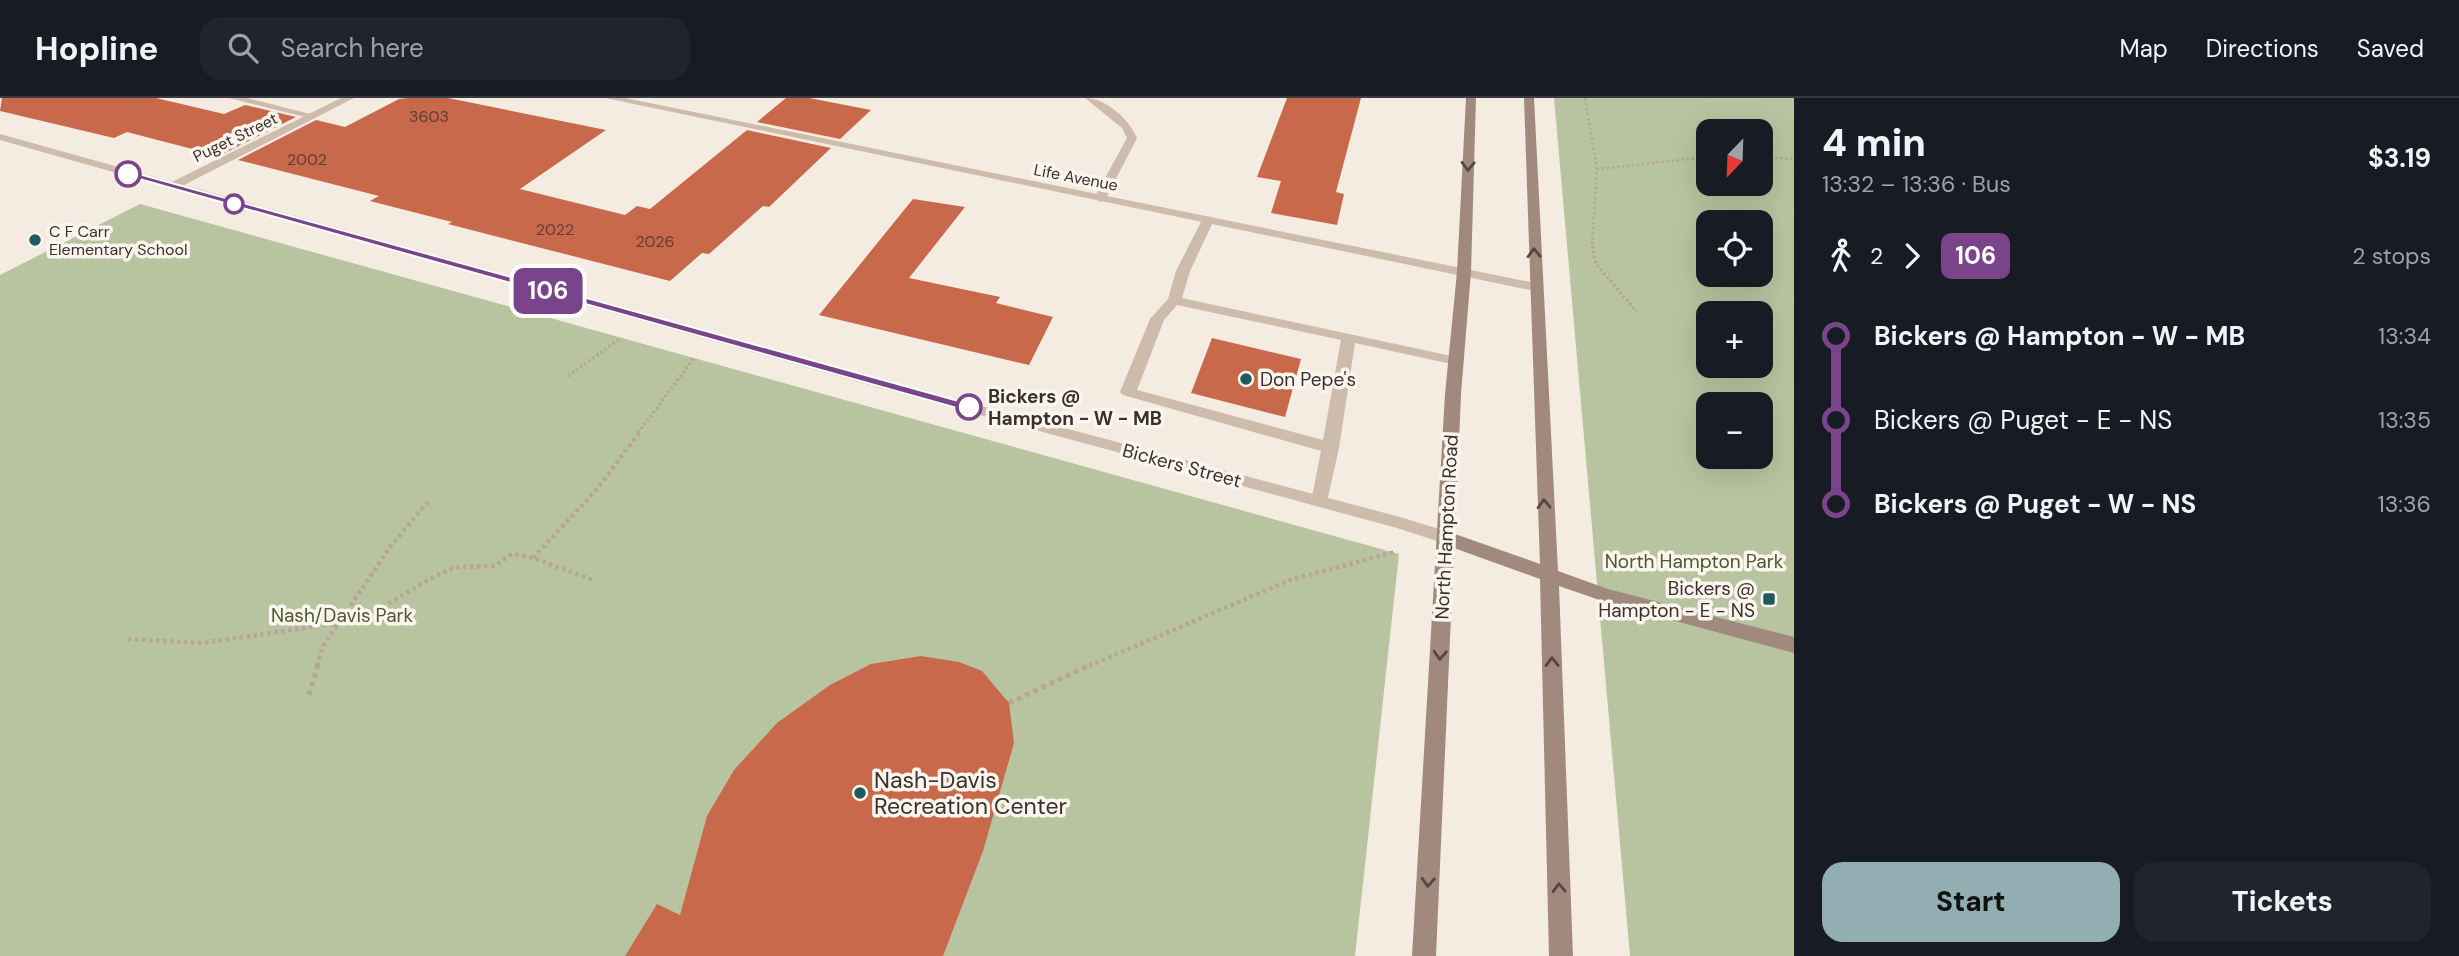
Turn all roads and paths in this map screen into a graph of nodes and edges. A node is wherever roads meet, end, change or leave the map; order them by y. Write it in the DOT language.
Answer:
graph roads {
  1 [pos="234,98"];
  2 [pos="349,98"];
  3 [pos="610,98"];
  4 [pos="1090,98"];
  5 [pos="1471,98"];
  6 [pos="1529,98"];
  7 [pos="1585,98"];
  8 [pos="313,116"];
  9 [pos="0,137"];
  10 [pos="1696,158"];
  11 [pos="1773,158"];
  12 [pos="1794,159"];
  13 [pos="1597,169"];
  14 [pos="172,186"];
  15 [pos="1100,198"];
  16 [pos="1208,220"];
  17 [pos="1464,272"];
  18 [pos="1535,287"];
  19 [pos="1174,300"];
  20 [pos="1637,312"];
  21 [pos="624,335"];
  22 [pos="1349,338"];
  23 [pos="695,357"];
  24 [pos="1456,361"];
  25 [pos="568,376"];
  26 [pos="1331,447"];
  27 [pos="430,499"];
  28 [pos="1320,502"];
  29 [pos="1446,538"];
  30 [pos="1399,551"];
  31 [pos="533,558"];
  32 [pos="1547,573"];
  33 [pos="593,580"];
  34 [pos="339,623"];
  35 [pos="128,639"];
  36 [pos="1794,645"];
  37 [pos="309,695"];
  38 [pos="1009,703"];
  39 [pos="1424,956"];
  40 [pos="1561,956"];
  1 -- 8 [label="street"];
  2 -- 8 [label="street, Puget Street"];
  3 -- 15 [label="street, Life Avenue"];
  4 -- 15 [label="street"];
  5 -- 17 [label="main road, North Hampton Road, one-way"];
  18 -- 6 [label="main road, one-way"];
  7 -- 13 [label="path"];
  8 -- 14 [label="street, Puget Street"];
  9 -- 14 [label="street, Bickers Street"];
  10 -- 13 [label="path"];
  11 -- 12 [label="path"];
  13 -- 20 [label="path"];
  14 -- 28 [label="street, Bickers Street"];
  15 -- 16 [label="street, Life Avenue"];
  16 -- 17 [label="street, Life Avenue"];
  16 -- 19 [label="street"];
  17 -- 18 [label="street, Life Avenue"];
  17 -- 24 [label="main road, North Hampton Road"];
  32 -- 18 [label="main road, one-way"];
  19 -- 22 [label="street"];
  19 -- 26 [label="street"];
  21 -- 25 [label="path"];
  22 -- 24 [label="street"];
  22 -- 26 [label="street"];
  23 -- 31 [label="path"];
  24 -- 29 [label="main road, North Hampton Road"];
  26 -- 28 [label="street"];
  27 -- 34 [label="path"];
  28 -- 29 [label="street, Bickers Street"];
  29 -- 32 [label="main road, Bickers Street"];
  29 -- 39 [label="main road, North Hampton Road, one-way"];
  30 -- 38 [label="path"];
  31 -- 33 [label="path"];
  31 -- 34 [label="path"];
  32 -- 36 [label="main road, Bickers Street"];
  40 -- 32 [label="main road, one-way"];
  34 -- 35 [label="path"];
  34 -- 37 [label="path"];
}
